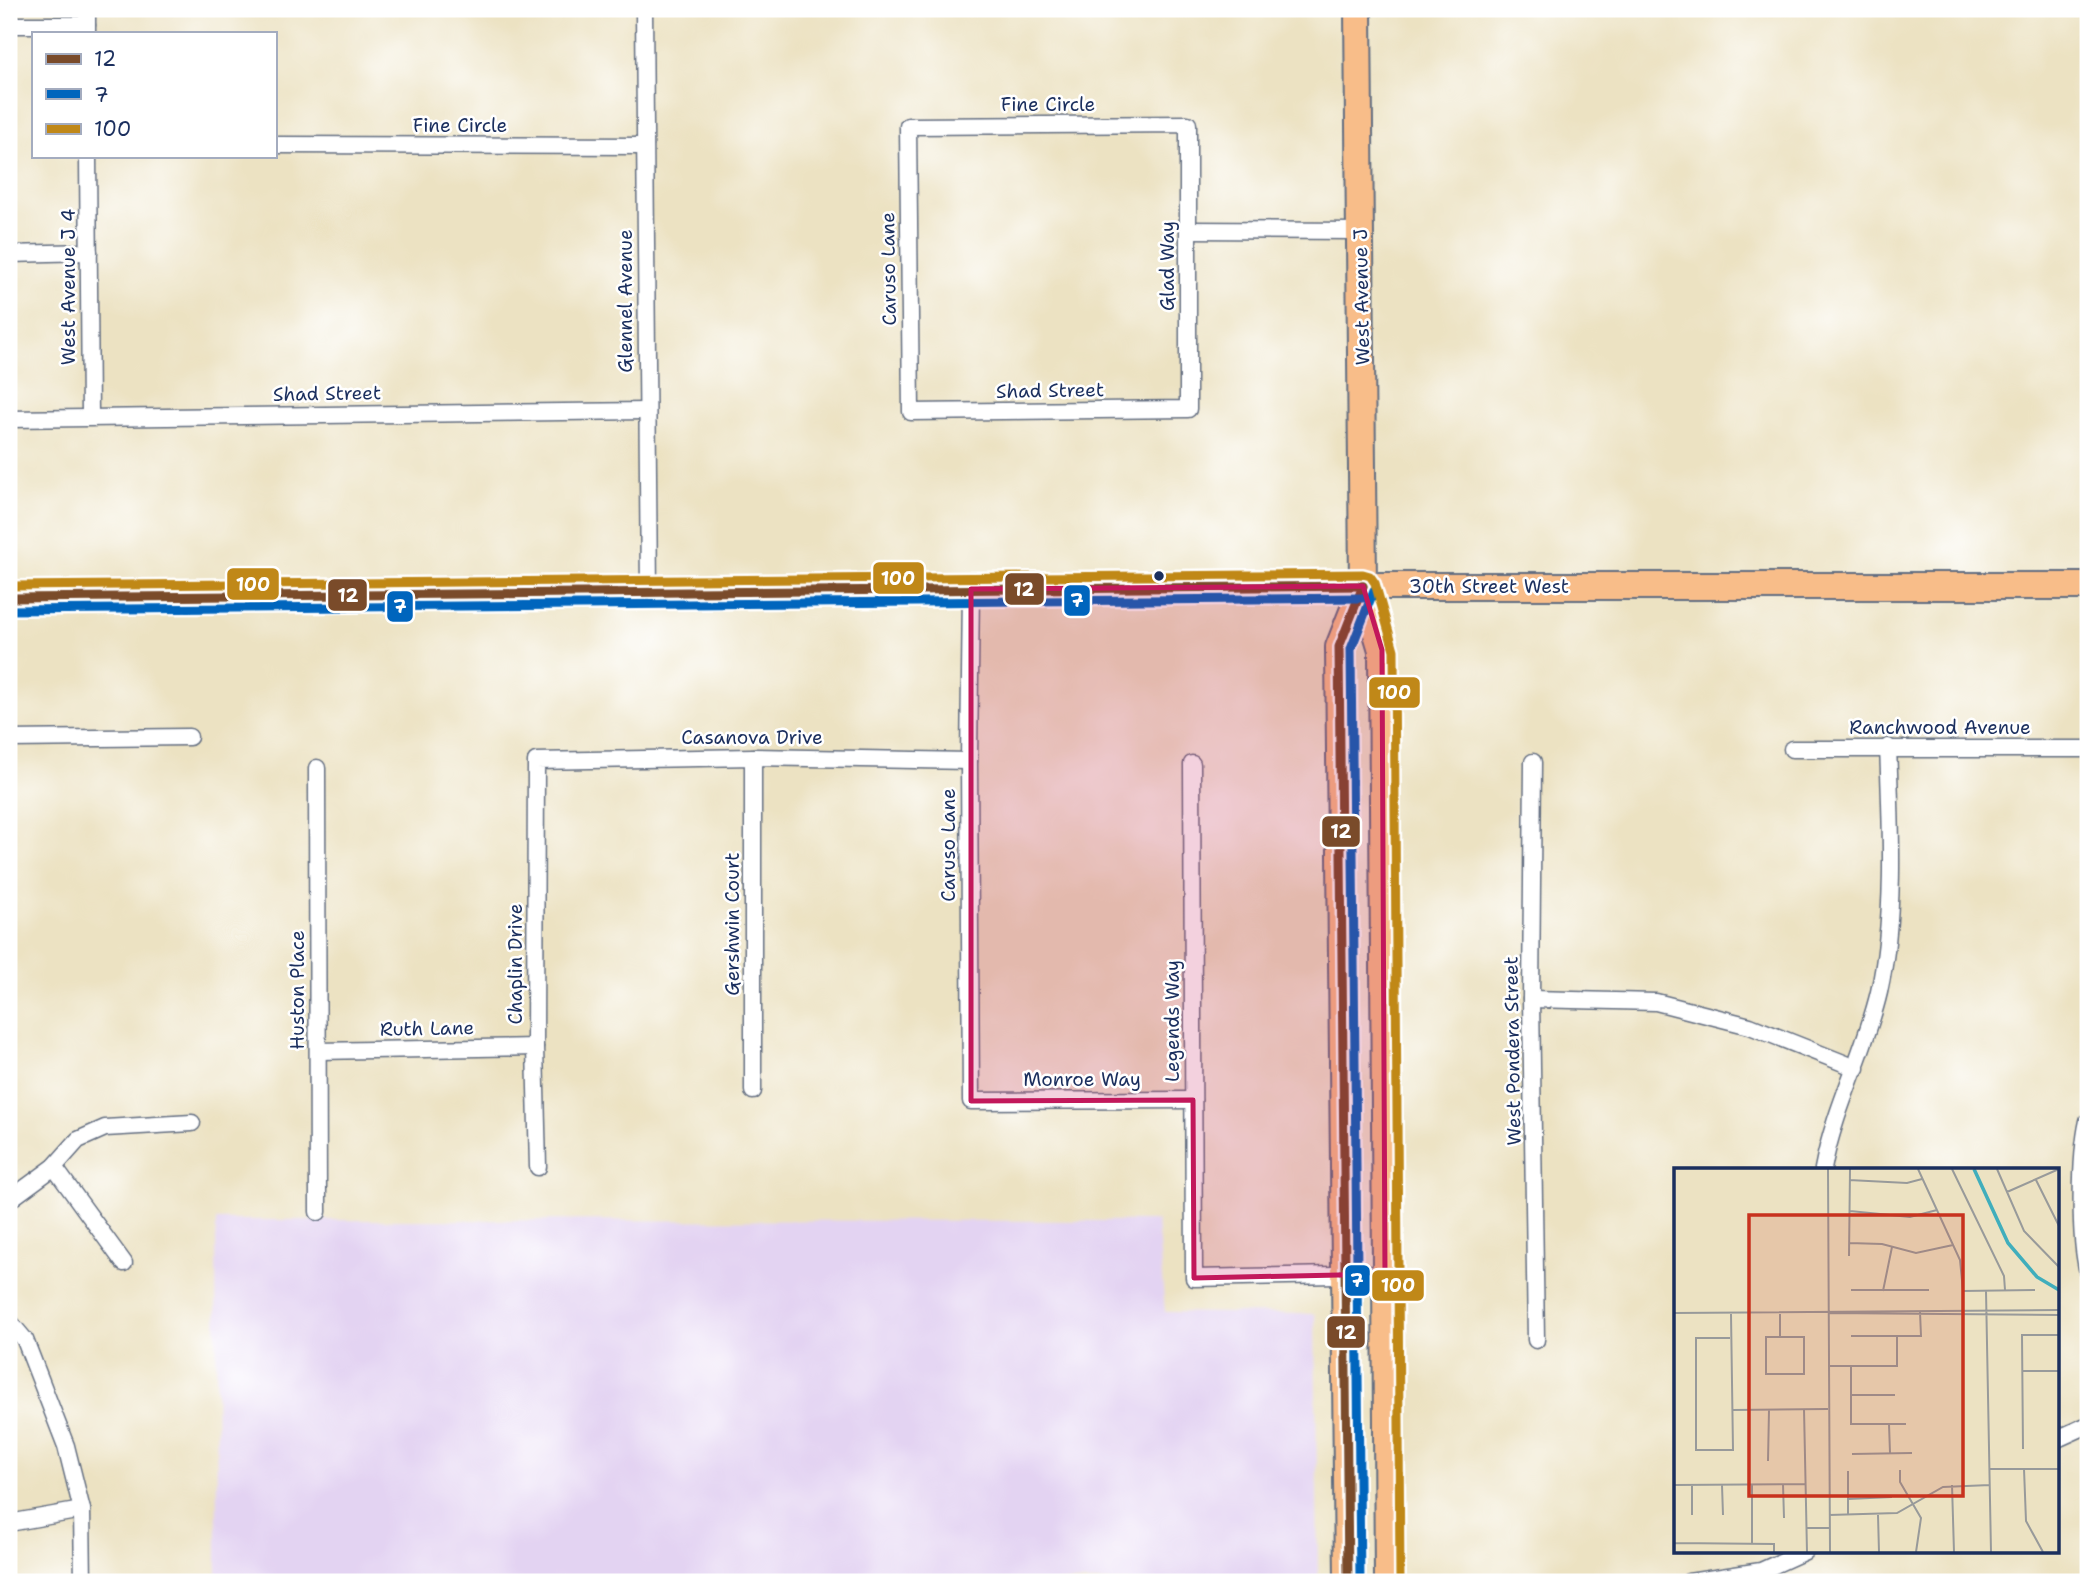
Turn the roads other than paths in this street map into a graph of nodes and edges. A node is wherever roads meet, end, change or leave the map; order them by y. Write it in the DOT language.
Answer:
graph roads {
  1 [pos="644,9"];
  2 [pos="1358,9"];
  3 [pos="87,22"];
  4 [pos="9,24"];
  5 [pos="1188,124"];
  6 [pos="908,126"];
  7 [pos="276,145"];
  8 [pos="644,146"];
  9 [pos="88,158"];
  10 [pos="1189,230"];
  11 [pos="1360,231"];
  12 [pos="89,252"];
  13 [pos="9,254"];
  14 [pos="1188,409"];
  15 [pos="646,411"];
  16 [pos="911,412"];
  17 [pos="90,417"];
  18 [pos="9,419"];
  19 [pos="1363,586"];
  20 [pos="2088,586"];
  21 [pos="971,589"];
  22 [pos="649,593"];
  23 [pos="9,598"];
  24 [pos="189,737"];
  25 [pos="9,739"];
  26 [pos="1888,747"];
  27 [pos="1792,748"];
  28 [pos="2088,749"];
  29 [pos="753,757"];
  30 [pos="536,761"];
  31 [pos="969,761"];
  32 [pos="1533,762"];
  33 [pos="1192,764"];
  34 [pos="317,768"];
  35 [pos="1531,999"];
  36 [pos="536,1047"];
  37 [pos="319,1051"];
  38 [pos="1856,1068"];
  39 [pos="753,1091"];
  40 [pos="1193,1100"];
  41 [pos="971,1101"];
  42 [pos="2088,1121"];
  43 [pos="192,1123"];
  44 [pos="54,1167"];
  45 [pos="538,1167"];
  46 [pos="1823,1168"];
  47 [pos="9,1200"];
  48 [pos="318,1212"];
  49 [pos="124,1263"];
  50 [pos="2088,1272"];
  51 [pos="1346,1274"];
  52 [pos="1385,1274"];
  53 [pos="9,1321"];
  54 [pos="1536,1340"];
  55 [pos="2088,1425"];
  56 [pos="2058,1439"];
  57 [pos="82,1510"];
  58 [pos="9,1523"];
  59 [pos="1803,1552"];
  60 [pos="83,1582"];
  61 [pos="1348,1582"];
  62 [pos="1388,1582"];
  63 [pos="1689,1582"];
  1 -- 8 [label="street, Glennel Avenue"];
  2 -- 11 [label="main road, West Avenue J"];
  3 -- 4 [label="street"];
  5 -- 6 [label="street, Fine Circle"];
  5 -- 10 [label="street, Glad Way"];
  6 -- 16 [label="street, Caruso Lane"];
  7 -- 8 [label="street, Fine Circle"];
  8 -- 15 [label="street, Glennel Avenue"];
  9 -- 12 [label="street, West Avenue J 4"];
  10 -- 11 [label="street"];
  10 -- 14 [label="street, Glad Way"];
  11 -- 19 [label="main road, West Avenue J"];
  12 -- 13 [label="street"];
  12 -- 17 [label="street, West Avenue J 4"];
  14 -- 16 [label="street, Shad Street"];
  15 -- 17 [label="street, Shad Street"];
  15 -- 22 [label="street, Glennel Avenue"];
  17 -- 18 [label="street, Shad Street"];
  19 -- 20 [label="main road, 30th Street West"];
  19 -- 21 [label="main road, 30th Street West"];
  19 -- 51 [label="main road, West Avenue J"];
  19 -- 52 [label="main road, West Avenue J"];
  21 -- 22 [label="main road, 30th Street West"];
  21 -- 31 [label="street, Caruso Lane"];
  22 -- 23 [label="main road, 30th Street West"];
  24 -- 25 [label="street"];
  26 -- 27 [label="street, Ranchwood Avenue"];
  26 -- 28 [label="street, Ranchwood Avenue"];
  26 -- 38 [label="street"];
  29 -- 30 [label="street, Casanova Drive"];
  29 -- 31 [label="street, Casanova Drive"];
  29 -- 39 [label="street, Gershwin Court"];
  30 -- 36 [label="street, Chaplin Drive"];
  31 -- 41 [label="street, Caruso Lane"];
  32 -- 35 [label="street, West Pondera Street"];
  33 -- 40 [label="street, Legends Way"];
  34 -- 37 [label="street, Huston Place"];
  35 -- 38 [label="street"];
  35 -- 54 [label="street, West Pondera Street"];
  36 -- 37 [label="street, Ruth Lane"];
  36 -- 45 [label="street, Chaplin Drive"];
  37 -- 48 [label="street, Huston Place"];
  38 -- 46 [label="street"];
  40 -- 41 [label="street, Monroe Way"];
  40 -- 51 [label="street, Legends Way"];
  42 -- 50 [label="street"];
  43 -- 44 [label="street"];
  44 -- 47 [label="street"];
  44 -- 49 [label="street"];
  51 -- 52 [label="street"];
  51 -- 61 [label="main road, West Avenue J"];
  52 -- 62 [label="main road, West Avenue J"];
  53 -- 57 [label="street"];
  55 -- 56 [label="street"];
  57 -- 58 [label="street"];
  57 -- 60 [label="street"];
  59 -- 63 [label="street"];
}
